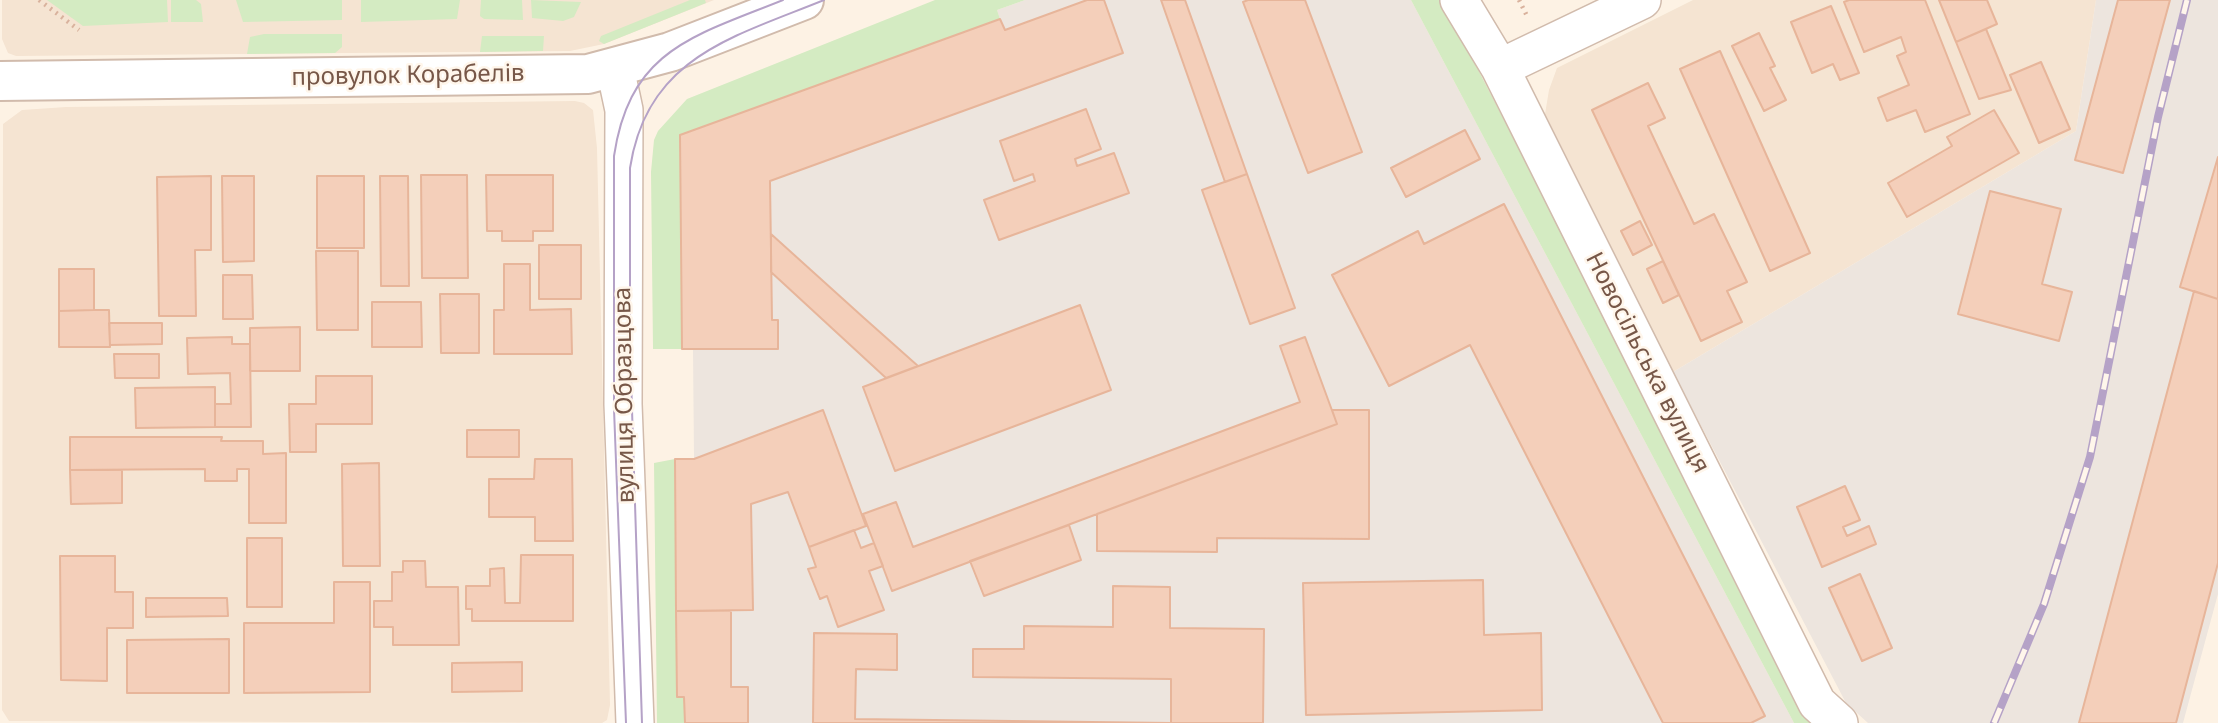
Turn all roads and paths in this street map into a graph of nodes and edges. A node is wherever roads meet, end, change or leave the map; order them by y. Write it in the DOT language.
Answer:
graph roads {
  1 [pos="40,0"];
  2 [pos="804,0"];
  3 [pos="1459,0"];
  4 [pos="1642,0"];
  5 [pos="79,30"];
  6 [pos="615,68"];
  7 [pos="1500,68"];
  8 [pos="0,81"];
  9 [pos="635,723"];
  10 [pos="1839,723"];
  1 -- 5 [label="path"];
  2 -- 6 [label="street, провулок Корабелів"];
  3 -- 7 [label="street, Новосільська вулиця"];
  4 -- 7 [label="street"];
  6 -- 8 [label="street, провулок Корабелів"];
  6 -- 9 [label="street, вулиця Образцова"];
  7 -- 10 [label="street, Новосільська вулиця"];
}
